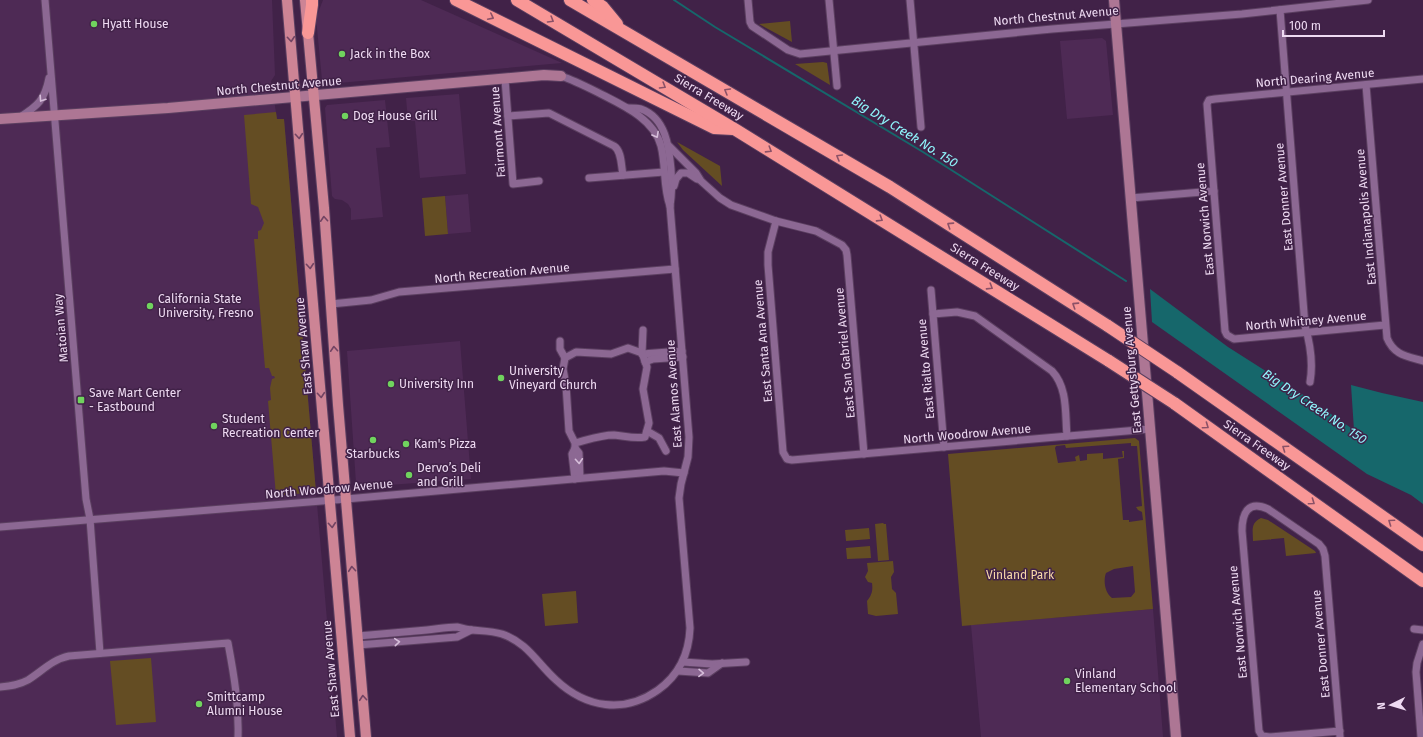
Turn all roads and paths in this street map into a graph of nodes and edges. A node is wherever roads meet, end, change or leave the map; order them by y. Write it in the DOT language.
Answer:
graph roads {
  1 [pos="45,0"];
  2 [pos="287,0"];
  3 [pos="305,0"];
  4 [pos="312,0"];
  5 [pos="456,0"];
  6 [pos="517,0"];
  7 [pos="570,0"];
  8 [pos="593,0"];
  9 [pos="748,0"];
  10 [pos="829,0"];
  11 [pos="910,0"];
  12 [pos="1114,0"];
  13 [pos="1358,0"];
  14 [pos="1368,0"];
  15 [pos="1280,10"];
  16 [pos="1116,24"];
  17 [pos="623,31"];
  18 [pos="308,33"];
  19 [pos="914,42"];
  20 [pos="833,50"];
  21 [pos="51,72"];
  22 [pos="561,76"];
  23 [pos="505,79"];
  24 [pos="1423,79"];
  25 [pos="1366,84"];
  26 [pos="836,86"];
  27 [pos="1286,92"];
  28 [pos="314,96"];
  29 [pos="295,97"];
  30 [pos="1209,100"];
  31 [pos="628,108"];
  32 [pos="55,114"];
  33 [pos="508,116"];
  34 [pos="20,117"];
  35 [pos="0,119"];
  36 [pos="921,127"];
  37 [pos="736,130"];
  38 [pos="669,146"];
  39 [pos="664,172"];
  40 [pos="622,175"];
  41 [pos="589,178"];
  42 [pos="539,181"];
  43 [pos="701,181"];
  44 [pos="1214,190"];
  45 [pos="672,194"];
  46 [pos="1131,198"];
  47 [pos="670,206"];
  48 [pos="776,221"];
  49 [pos="675,269"];
  50 [pos="931,290"];
  51 [pos="331,304"];
  52 [pos="933,314"];
  53 [pos="1385,325"];
  54 [pos="643,330"];
  55 [pos="1307,332"];
  56 [pos="1228,337"];
  57 [pos="560,340"];
  58 [pos="642,354"];
  59 [pos="683,354"];
  60 [pos="565,358"];
  61 [pos="1423,361"];
  62 [pos="645,362"];
  63 [pos="1310,382"];
  64 [pos="1150,429"];
  65 [pos="647,431"];
  66 [pos="1067,436"];
  67 [pos="575,446"];
  68 [pos="944,447"];
  69 [pos="666,451"];
  70 [pos="864,454"];
  71 [pos="787,458"];
  72 [pos="684,473"];
  73 [pos="578,479"];
  74 [pos="346,499"];
  75 [pos="330,501"];
  76 [pos="1249,508"];
  77 [pos="90,519"];
  78 [pos="0,527"];
  79 [pos="1423,545"];
  80 [pos="1423,580"];
  81 [pos="1414,629"];
  82 [pos="1423,630"];
  83 [pos="358,641"];
  84 [pos="1423,644"];
  85 [pos="100,653"];
  86 [pos="683,662"];
  87 [pos="746,662"];
  88 [pos="722,663"];
  89 [pos="678,671"];
  90 [pos="0,687"];
  91 [pos="1340,734"];
  92 [pos="238,737"];
  93 [pos="350,737"];
  94 [pos="366,737"];
  95 [pos="1176,737"];
  96 [pos="1421,737"];
  1 -- 21 [label="street, Matoian Way"];
  2 -- 29 [label="main road, East Shaw Avenue, one-way"];
  3 -- 18 [label="main road"];
  4 -- 18 [label="highway"];
  5 -- 37 [label="highway, one-way"];
  6 -- 37 [label="highway, Sierra Freeway, one-way"];
  7 -- 17 [label="highway, Sierra Freeway"];
  8 -- 17 [label="highway"];
  9 -- 20 [label="street, North Chestnut Avenue"];
  10 -- 20 [label="street"];
  11 -- 19 [label="street"];
  12 -- 16 [label="street, East Gettysburg Avenue"];
  13 -- 14 [label="street, North Chestnut Avenue"];
  13 -- 15 [label="street, North Chestnut Avenue"];
  15 -- 16 [label="street, North Chestnut Avenue"];
  15 -- 27 [label="street, East Donner Avenue"];
  16 -- 19 [label="street, North Chestnut Avenue"];
  16 -- 46 [label="street, East Gettysburg Avenue"];
  79 -- 17 [label="highway, Sierra Freeway, one-way, bridge"];
  18 -- 28 [label="main road"];
  19 -- 20 [label="street, North Chestnut Avenue"];
  19 -- 36 [label="street"];
  20 -- 26 [label="street"];
  21 -- 32 [label="street, Matoian Way"];
  21 -- 34 [label="street, one-way"];
  22 -- 23 [label="street, North Chestnut Avenue"];
  22 -- 31 [label="street"];
  23 -- 28 [label="street, North Chestnut Avenue"];
  23 -- 33 [label="street, Fairmont Avenue"];
  24 -- 25 [label="street, North Dearing Avenue"];
  25 -- 27 [label="street, North Dearing Avenue"];
  25 -- 53 [label="street, East Indianapolis Avenue"];
  27 -- 30 [label="street, North Dearing Avenue"];
  27 -- 55 [label="street, East Donner Avenue"];
  28 -- 29 [label="street, North Chestnut Avenue"];
  51 -- 28 [label="main road, one-way"];
  29 -- 32 [label="street, North Chestnut Avenue"];
  29 -- 75 [label="main road, East Shaw Avenue, one-way"];
  30 -- 44 [label="street, East Norwich Avenue"];
  31 -- 38 [label="street"];
  31 -- 39 [label="street, one-way"];
  32 -- 34 [label="street, North Chestnut Avenue"];
  32 -- 77 [label="street, Matoian Way"];
  33 -- 40 [label="street"];
  33 -- 42 [label="street, Fairmont Avenue"];
  34 -- 35 [label="street, North Chestnut Avenue"];
  37 -- 80 [label="highway, Sierra Freeway, one-way, bridge"];
  38 -- 43 [label="street"];
  38 -- 45 [label="street"];
  39 -- 40 [label="street"];
  39 -- 47 [label="street"];
  40 -- 41 [label="street"];
  43 -- 45 [label="street"];
  43 -- 48 [label="street"];
  44 -- 46 [label="street"];
  44 -- 56 [label="street, East Norwich Avenue"];
  45 -- 47 [label="street"];
  46 -- 64 [label="street, East Gettysburg Avenue"];
  47 -- 49 [label="street, East Alamos Avenue"];
  48 -- 70 [label="street, East San Gabriel Avenue"];
  48 -- 71 [label="street, East Santa Ana Avenue"];
  49 -- 51 [label="street, North Recreation Avenue"];
  49 -- 59 [label="street, East Alamos Avenue"];
  50 -- 52 [label="street, East Rialto Avenue"];
  74 -- 51 [label="main road, one-way"];
  52 -- 66 [label="street"];
  52 -- 68 [label="street, East Rialto Avenue"];
  53 -- 55 [label="street, North Whitney Avenue"];
  53 -- 61 [label="street, East Indianapolis Avenue"];
  54 -- 58 [label="street"];
  55 -- 56 [label="street, North Whitney Avenue"];
  55 -- 63 [label="street, East Donner Avenue"];
  57 -- 60 [label="street"];
  58 -- 59 [label="street"];
  58 -- 60 [label="street"];
  58 -- 62 [label="street"];
  59 -- 62 [label="street"];
  59 -- 72 [label="street, East Alamos Avenue"];
  60 -- 67 [label="street"];
  62 -- 65 [label="street"];
  64 -- 66 [label="street, North Woodrow Avenue"];
  64 -- 95 [label="street, East Gettysburg Avenue"];
  65 -- 67 [label="street"];
  65 -- 69 [label="street"];
  66 -- 68 [label="street, North Woodrow Avenue"];
  67 -- 73 [label="street"];
  68 -- 70 [label="street, North Woodrow Avenue"];
  70 -- 71 [label="street, North Woodrow Avenue"];
  72 -- 73 [label="street, North Woodrow Avenue"];
  72 -- 86 [label="street, East Alamos Avenue"];
  73 -- 74 [label="street, North Woodrow Avenue"];
  74 -- 75 [label="street, North Woodrow Avenue"];
  83 -- 74 [label="main road, one-way"];
  75 -- 77 [label="street, North Woodrow Avenue"];
  75 -- 93 [label="main road, East Shaw Avenue, one-way"];
  76 -- 91 [label="street, East Donner Avenue"];
  76 -- 91 [label="street, East Norwich Avenue"];
  77 -- 78 [label="street, North Woodrow Avenue"];
  77 -- 85 [label="street, Matoian Way"];
  81 -- 82 [label="street"];
  83 -- 89 [label="street, East Alamos Avenue"];
  94 -- 83 [label="main road, one-way"];
  84 -- 96 [label="street"];
  85 -- 90 [label="street"];
  85 -- 92 [label="street"];
  86 -- 88 [label="street"];
  86 -- 89 [label="street, East Alamos Avenue"];
  87 -- 88 [label="street"];
  89 -- 88 [label="street, one-way"];
}
